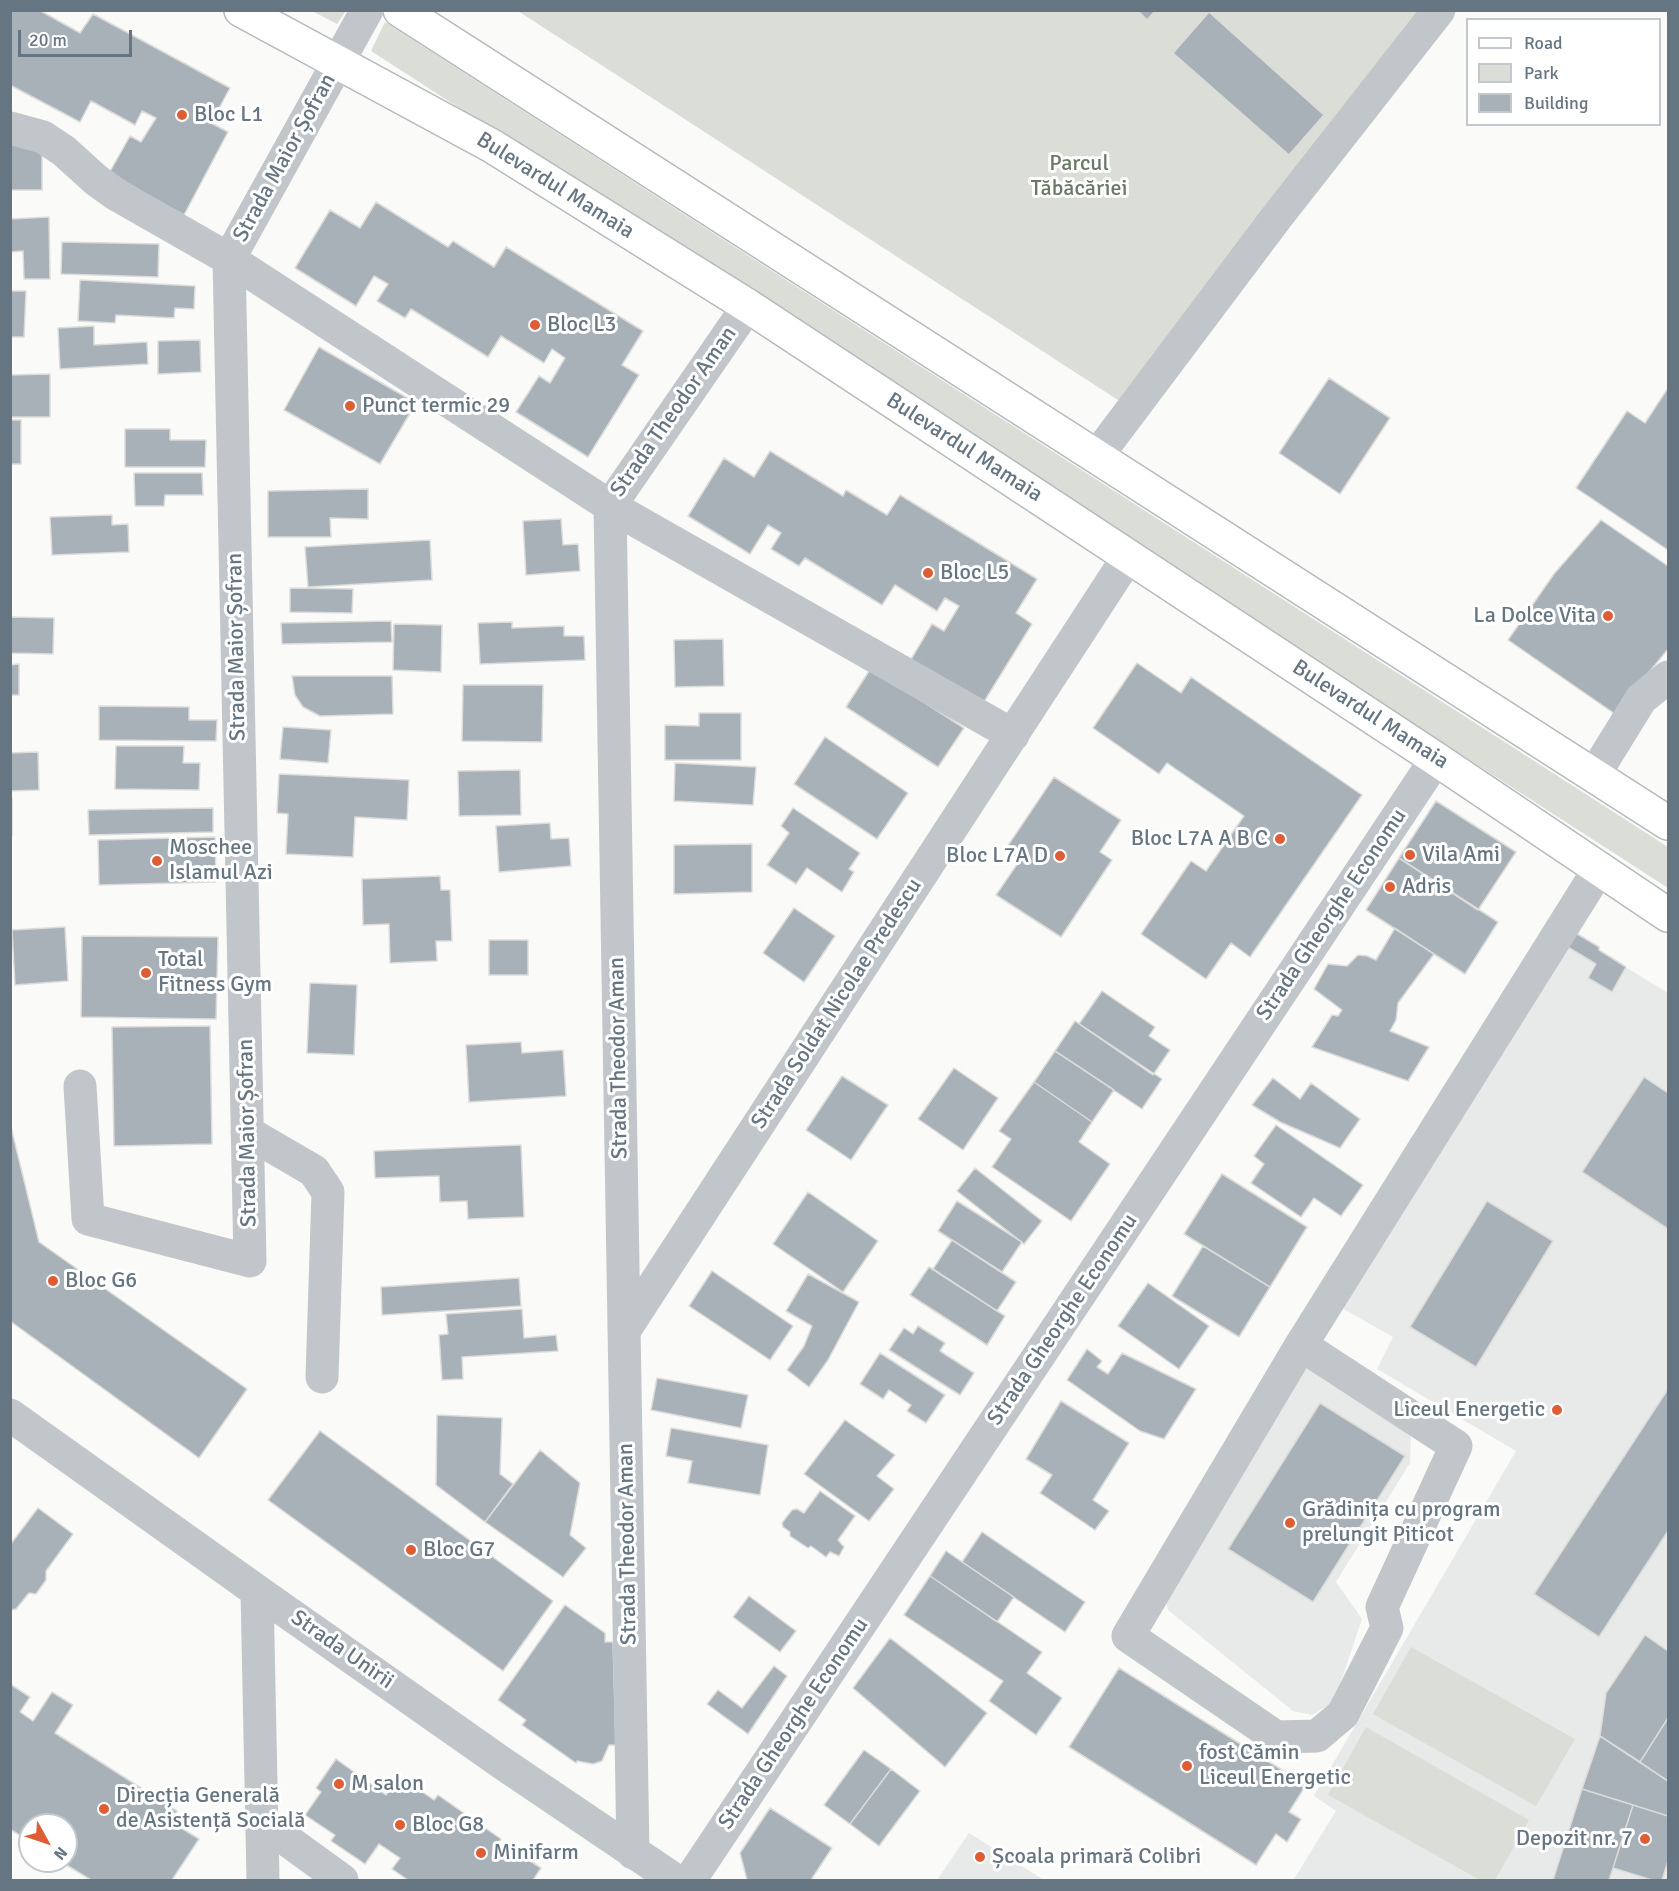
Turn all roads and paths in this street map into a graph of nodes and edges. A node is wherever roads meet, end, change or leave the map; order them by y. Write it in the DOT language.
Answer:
graph roads {
  1 [pos="241,10"];
  2 [pos="367,10"];
  3 [pos="400,10"];
  4 [pos="1439,10"];
  5 [pos="339,62"];
  6 [pos="10,128"];
  7 [pos="229,259"];
  8 [pos="748,306"];
  9 [pos="1097,456"];
  10 [pos="610,506"];
  11 [pos="1128,557"];
  12 [pos="1668,677"];
  13 [pos="1013,735"];
  14 [pos="1436,759"];
  15 [pos="1594,775"];
  16 [pos="1668,823"];
  17 [pos="1599,869"];
  18 [pos="1668,915"];
  19 [pos="80,1086"];
  20 [pos="247,1132"];
  21 [pos="624,1331"];
  22 [pos="1301,1344"];
  23 [pos="322,1377"];
  24 [pos="10,1416"];
  25 [pos="257,1591"];
  26 [pos="262,1822"];
  27 [pos="633,1853"];
  28 [pos="263,1881"];
  29 [pos="342,1881"];
  30 [pos="675,1881"];
  31 [pos="690,1881"];
  1 -- 5 [label="main road, Bulevardul Mamaia"];
  2 -- 5 [label="street, Strada Maior Șofran"];
  3 -- 9 [label="main road"];
  4 -- 9 [label="street"];
  5 -- 7 [label="street, Strada Maior Șofran"];
  5 -- 8 [label="main road, Bulevardul Mamaia"];
  6 -- 7 [label="street"];
  7 -- 10 [label="street"];
  7 -- 20 [label="street, Strada Maior Șofran"];
  8 -- 10 [label="street, Strada Theodor Aman"];
  8 -- 11 [label="main road, Bulevardul Mamaia"];
  9 -- 15 [label="main road"];
  10 -- 13 [label="street"];
  10 -- 21 [label="street, Strada Theodor Aman"];
  11 -- 13 [label="street, Strada Soldat Nicolae Predescu"];
  11 -- 14 [label="main road, Bulevardul Mamaia"];
  12 -- 15 [label="street"];
  13 -- 21 [label="street, Strada Soldat Nicolae Predescu"];
  14 -- 17 [label="main road, Bulevardul Mamaia"];
  14 -- 31 [label="street, Strada Gheorghe Economu"];
  15 -- 16 [label="main road"];
  17 -- 18 [label="main road, Bulevardul Mamaia"];
  17 -- 22 [label="street"];
  19 -- 20 [label="street, Strada Maior Șofran"];
  20 -- 23 [label="street"];
  21 -- 27 [label="street, Strada Theodor Aman"];
  22 -- 22 [label="street"];
  24 -- 25 [label="street, Strada Unirii"];
  25 -- 26 [label="street"];
  25 -- 27 [label="street, Strada Unirii"];
  26 -- 28 [label="street"];
  26 -- 29 [label="street"];
  27 -- 30 [label="street, Strada Unirii"];
}
